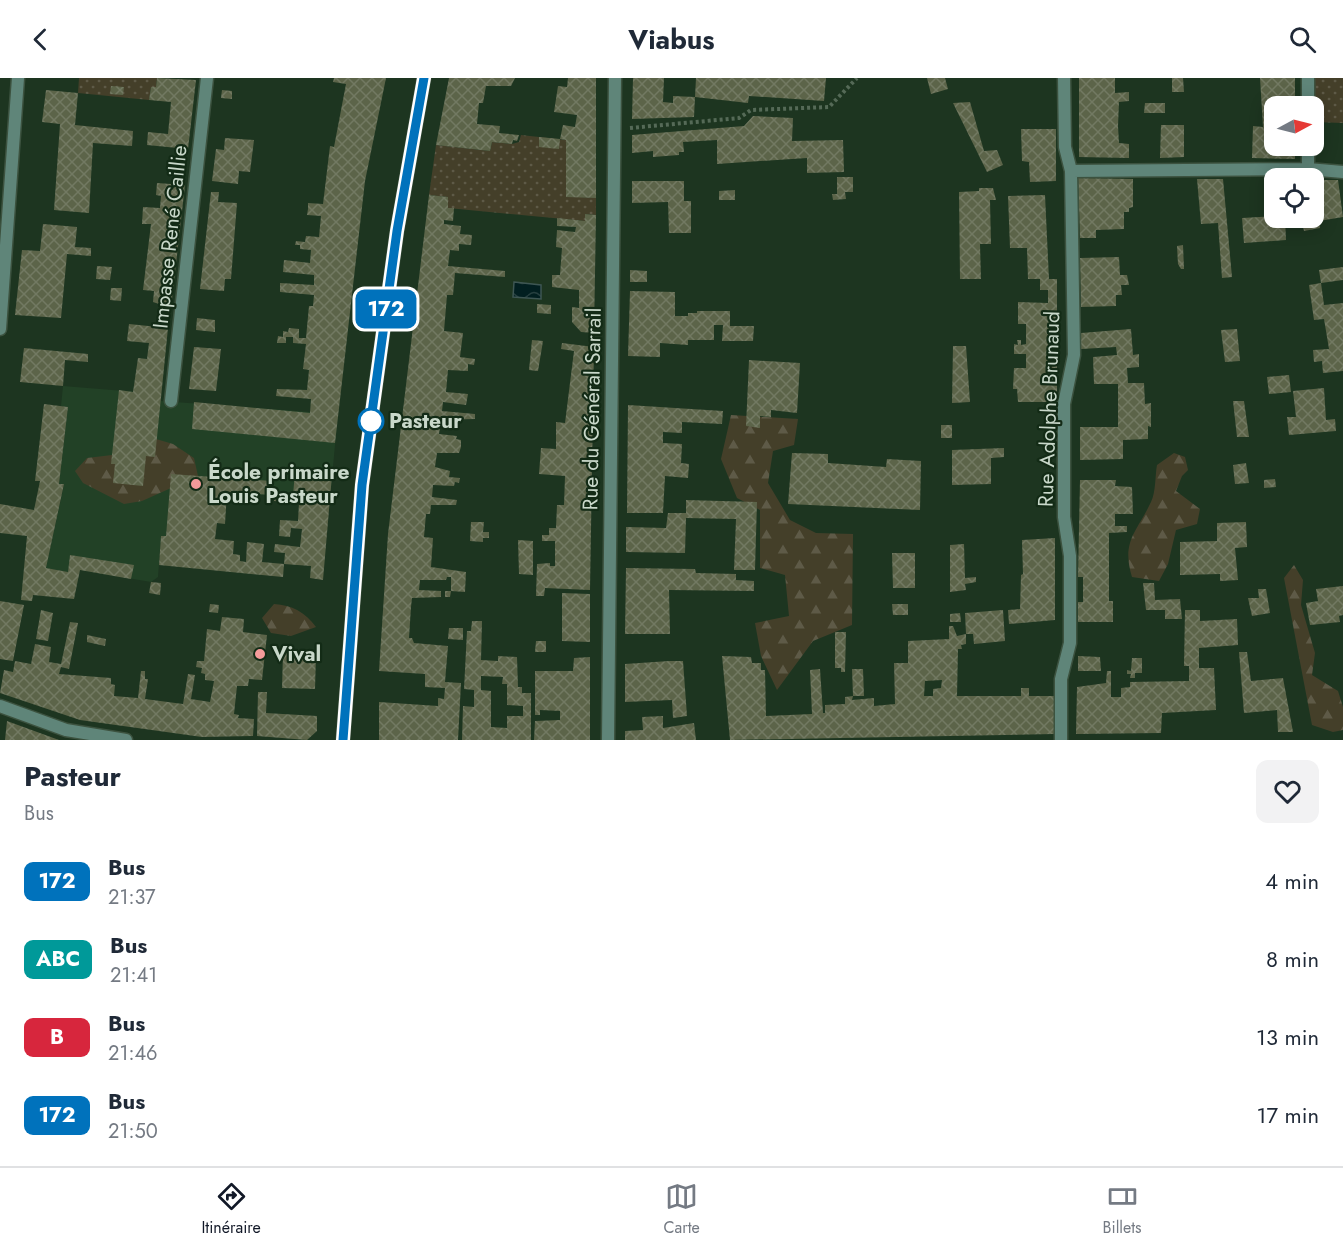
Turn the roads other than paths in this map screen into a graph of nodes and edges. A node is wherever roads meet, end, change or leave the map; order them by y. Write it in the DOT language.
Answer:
graph roads {
  1 [pos="18,78"];
  2 [pos="207,78"];
  3 [pos="424,78"];
  4 [pos="615,78"];
  5 [pos="1064,78"];
  6 [pos="1308,78"];
  7 [pos="1308,96"];
  8 [pos="1264,169"];
  9 [pos="1324,170"];
  10 [pos="1071,171"];
  11 [pos="1343,172"];
  12 [pos="5,197"];
  13 [pos="0,329"];
  14 [pos="171,401"];
  15 [pos="0,706"];
  16 [pos="126,740"];
  17 [pos="343,740"];
  18 [pos="608,740"];
  19 [pos="1061,740"];
  1 -- 12 [label="street"];
  2 -- 14 [label="street, Impasse René Caillie"];
  3 -- 17 [label="main road"];
  4 -- 18 [label="street, Rue du Général Sarrail"];
  5 -- 10 [label="street, Rue Adolphe Brunaud"];
  6 -- 7 [label="street"];
  8 -- 10 [label="street"];
  9 -- 11 [label="street"];
  10 -- 19 [label="street, Rue Adolphe Brunaud"];
  12 -- 13 [label="street"];
  15 -- 16 [label="street"];
}
